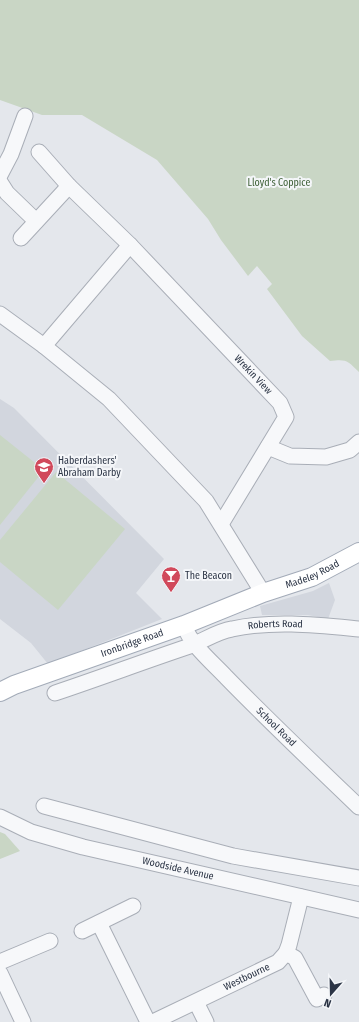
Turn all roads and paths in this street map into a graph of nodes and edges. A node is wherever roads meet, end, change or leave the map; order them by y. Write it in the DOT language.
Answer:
graph roads {
  1 [pos="25,116"];
  2 [pos="39,152"];
  3 [pos="0,175"];
  4 [pos="0,182"];
  5 [pos="69,186"];
  6 [pos="36,221"];
  7 [pos="21,238"];
  8 [pos="130,245"];
  9 [pos="0,314"];
  10 [pos="44,346"];
  11 [pos="359,442"];
  12 [pos="268,447"];
  13 [pos="221,524"];
  14 [pos="359,552"];
  15 [pos="263,593"];
  16 [pos="184,625"];
  17 [pos="359,629"];
  18 [pos="196,644"];
  19 [pos="0,692"];
  20 [pos="55,693"];
  21 [pos="44,806"];
  22 [pos="359,807"];
  23 [pos="0,817"];
  24 [pos="233,856"];
  25 [pos="359,878"];
  26 [pos="228,880"];
  27 [pos="301,897"];
  28 [pos="133,906"];
  29 [pos="359,910"];
  30 [pos="99,923"];
  31 [pos="82,931"];
  32 [pos="50,941"];
  33 [pos="286,953"];
  34 [pos="0,962"];
  35 [pos="0,972"];
  36 [pos="324,995"];
  37 [pos="196,1002"];
  38 [pos="23,1022"];
  39 [pos="148,1022"];
  40 [pos="153,1022"];
  41 [pos="206,1022"];
  1 -- 3 [label="street"];
  2 -- 5 [label="street, Wrekin View"];
  4 -- 6 [label="street"];
  5 -- 6 [label="street"];
  5 -- 8 [label="street, Wrekin View"];
  6 -- 7 [label="street"];
  8 -- 10 [label="street"];
  8 -- 12 [label="street, Wrekin View"];
  9 -- 10 [label="street"];
  10 -- 13 [label="street"];
  11 -- 12 [label="street"];
  12 -- 13 [label="street, Wrekin View"];
  13 -- 15 [label="street"];
  14 -- 15 [label="main road, Madeley Road"];
  15 -- 16 [label="main road, Ironbridge Road"];
  16 -- 18 [label="street, School Road"];
  16 -- 19 [label="main road, Ironbridge Road"];
  17 -- 18 [label="street, Roberts Road"];
  18 -- 20 [label="street"];
  18 -- 22 [label="street, School Road"];
  21 -- 24 [label="street"];
  23 -- 26 [label="street, Woodside Avenue"];
  24 -- 25 [label="street"];
  24 -- 26 [label="street"];
  26 -- 27 [label="street, Woodside Avenue"];
  27 -- 29 [label="street, Woodside Avenue"];
  27 -- 33 [label="street"];
  28 -- 30 [label="street"];
  30 -- 31 [label="street"];
  30 -- 39 [label="street"];
  32 -- 34 [label="street"];
  33 -- 36 [label="street"];
  33 -- 37 [label="street, Westbourne"];
  35 -- 38 [label="street"];
  37 -- 40 [label="street, Westbourne"];
  37 -- 41 [label="street"];
}
